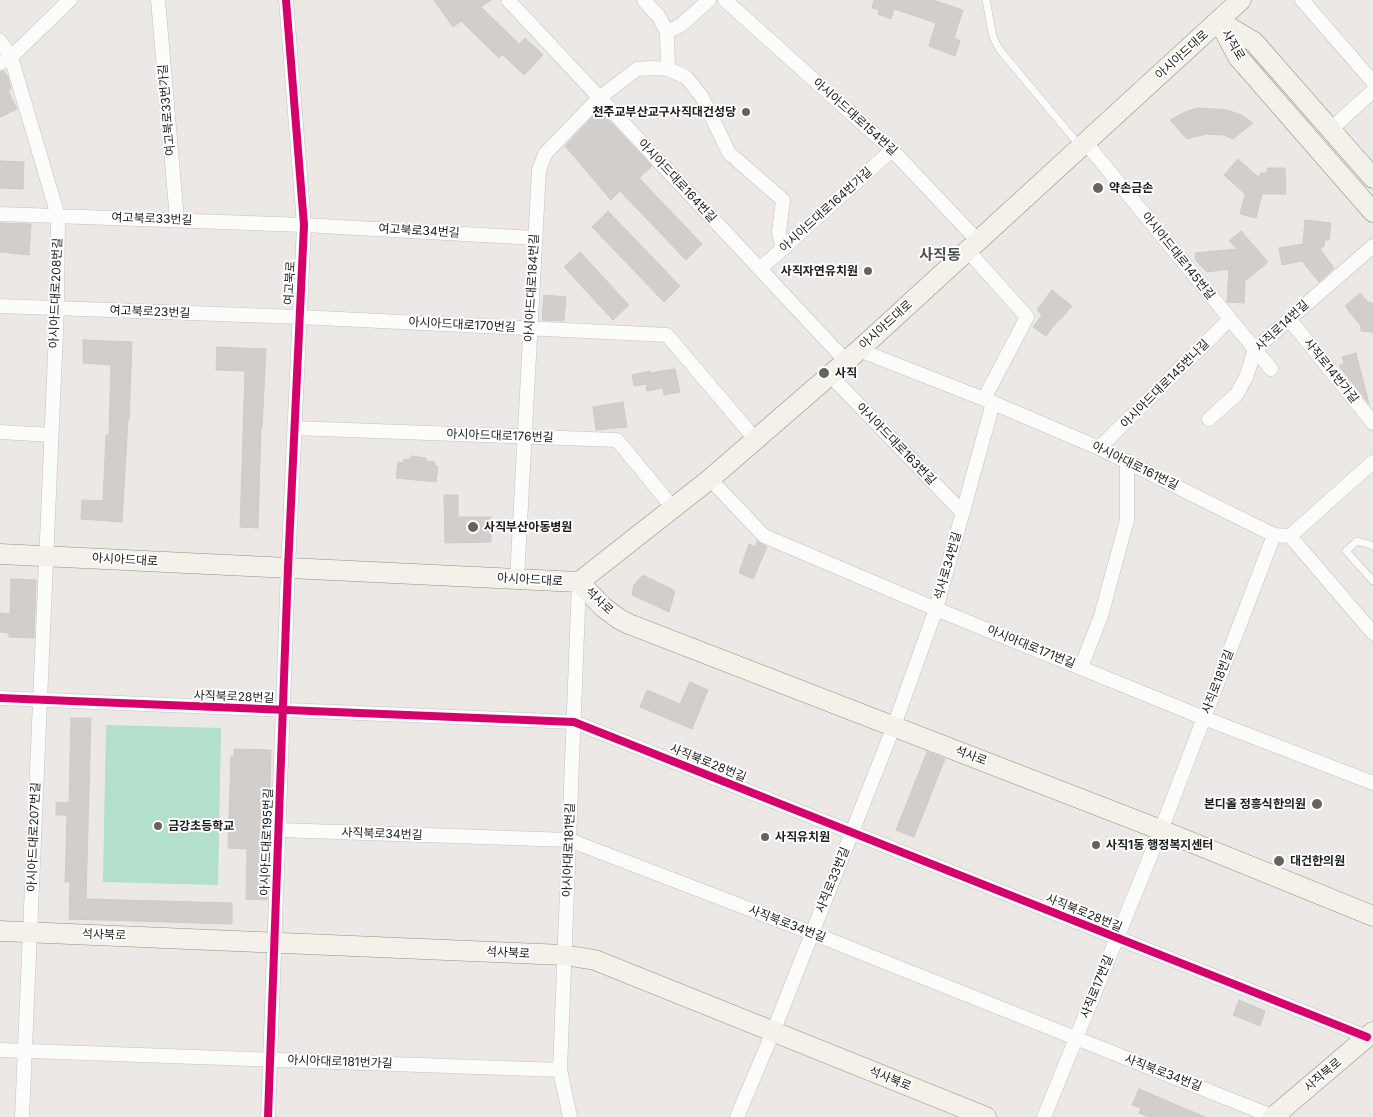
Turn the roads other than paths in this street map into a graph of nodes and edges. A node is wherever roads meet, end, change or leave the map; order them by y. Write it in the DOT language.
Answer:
graph roads {
  1 [pos="70,0"];
  2 [pos="158,0"];
  3 [pos="286,0"];
  4 [pos="508,0"];
  5 [pos="644,0"];
  6 [pos="709,0"];
  7 [pos="725,0"];
  8 [pos="986,0"];
  9 [pos="1241,0"];
  10 [pos="1302,0"];
  11 [pos="1219,21"];
  12 [pos="667,32"];
  13 [pos="0,40"];
  14 [pos="6,60"];
  15 [pos="668,69"];
  16 [pos="1373,82"];
  17 [pos="1373,91"];
  18 [pos="599,98"];
  19 [pos="1330,130"];
  20 [pos="1083,145"];
  21 [pos="892,150"];
  22 [pos="1373,178"];
  23 [pos="1373,212"];
  24 [pos="0,214"];
  25 [pos="58,216"];
  26 [pos="177,220"];
  27 [pos="304,225"];
  28 [pos="535,238"];
  29 [pos="973,246"];
  30 [pos="1373,246"];
  31 [pos="783,249"];
  32 [pos="760,269"];
  33 [pos="0,306"];
  34 [pos="57,308"];
  35 [pos="299,317"];
  36 [pos="1230,319"];
  37 [pos="1289,319"];
  38 [pos="530,328"];
  39 [pos="1254,349"];
  40 [pos="853,356"];
  41 [pos="1271,369"];
  42 [pos="830,375"];
  43 [pos="989,401"];
  44 [pos="1209,419"];
  45 [pos="1373,422"];
  46 [pos="294,428"];
  47 [pos="0,432"];
  48 [pos="51,435"];
  49 [pos="525,436"];
  50 [pos="756,440"];
  51 [pos="1099,448"];
  52 [pos="1127,462"];
  53 [pos="1373,462"];
  54 [pos="710,480"];
  55 [pos="674,509"];
  56 [pos="963,513"];
  57 [pos="1274,535"];
  58 [pos="1290,536"];
  59 [pos="1373,546"];
  60 [pos="0,554"];
  61 [pos="46,556"];
  62 [pos="288,568"];
  63 [pos="517,579"];
  64 [pos="1373,581"];
  65 [pos="579,582"];
  66 [pos="936,609"];
  67 [pos="1373,633"];
  68 [pos="1081,667"];
  69 [pos="0,698"];
  70 [pos="40,700"];
  71 [pos="283,710"];
  72 [pos="1204,718"];
  73 [pos="574,722"];
  74 [pos="894,726"];
  75 [pos="1373,783"];
  76 [pos="278,830"];
  77 [pos="1161,830"];
  78 [pos="852,833"];
  79 [pos="569,840"];
  80 [pos="1373,916"];
  81 [pos="0,931"];
  82 [pos="30,932"];
  83 [pos="812,933"];
  84 [pos="1117,939"];
  85 [pos="275,942"];
  86 [pos="564,955"];
  87 [pos="773,1032"];
  88 [pos="1370,1035"];
  89 [pos="1076,1039"];
  90 [pos="0,1050"];
  91 [pos="24,1051"];
  92 [pos="270,1060"];
  93 [pos="560,1070"];
  94 [pos="22,1117"];
  95 [pos="268,1117"];
  96 [pos="570,1117"];
  97 [pos="737,1117"];
  98 [pos="986,1117"];
  99 [pos="1044,1117"];
  100 [pos="1273,1117"];
  1 -- 14 [label="street"];
  2 -- 26 [label="street, 여고북로33번가길"];
  3 -- 27 [label="street, 여고북로"];
  4 -- 18 [label="street, 아시아드대로164번길"];
  5 -- 12 [label="street"];
  6 -- 12 [label="street"];
  7 -- 21 [label="street, 아시아드대로154번길"];
  8 -- 20 [label="lane"];
  9 -- 11 [label="main road, 아시아드대로"];
  10 -- 16 [label="street"];
  11 -- 19 [label="main road, 사직로"];
  11 -- 20 [label="main road, 아시아드대로"];
  11 -- 23 [label="main road, 사직로"];
  12 -- 15 [label="street"];
  13 -- 14 [label="street, 아시아드대로208번길"];
  14 -- 25 [label="street, 아시아드대로208번길"];
  15 -- 18 [label="street, 아시아드대로184번길"];
  15 -- 31 [label="street"];
  17 -- 19 [label="street"];
  18 -- 28 [label="street, 아시아드대로184번길"];
  18 -- 32 [label="street, 아시아드대로164번길"];
  19 -- 22 [label="main road, 사직로"];
  20 -- 29 [label="main road, 아시아드대로"];
  20 -- 36 [label="street, 아시아드대로145번길"];
  21 -- 29 [label="street, 아시아드대로154번길"];
  21 -- 31 [label="street, 아시아드대로164번가길"];
  24 -- 25 [label="street, 여고북로33번길"];
  25 -- 26 [label="street, 여고북로33번길"];
  25 -- 34 [label="street, 아시아드대로208번길"];
  26 -- 27 [label="street, 여고북로33번길"];
  27 -- 28 [label="street, 여고북로34번길"];
  27 -- 35 [label="street, 여고북로"];
  28 -- 38 [label="street, 아시아드대로184번길"];
  29 -- 40 [label="main road, 아시아드대로"];
  29 -- 43 [label="street, 석사로34번길"];
  30 -- 37 [label="street, 사직로14번길"];
  31 -- 32 [label="street, 아시아드대로164번가길"];
  32 -- 40 [label="street, 아시아드대로164번길"];
  33 -- 34 [label="street, 여고북로23번길"];
  34 -- 35 [label="street, 여고북로23번길"];
  34 -- 48 [label="street, 아시아드대로208번길"];
  35 -- 38 [label="street, 아시아드대로170번길"];
  35 -- 46 [label="street, 여고북로"];
  36 -- 39 [label="street, 아시아드대로145번길"];
  36 -- 51 [label="street, 아시아드대로145번나길"];
  37 -- 39 [label="street, 사직로14번길"];
  37 -- 45 [label="street, 사직로14번가길"];
  38 -- 49 [label="street, 아시아드대로184번길"];
  38 -- 50 [label="street, 아시아드대로170번길"];
  39 -- 41 [label="street, 아시아드대로145번길"];
  39 -- 44 [label="street, 사직로14번길"];
  40 -- 42 [label="main road, 아시아드대로"];
  40 -- 43 [label="street, 아시아대로161번길"];
  42 -- 50 [label="main road, 아시아드대로"];
  42 -- 56 [label="street, 아시아드대로163번길"];
  43 -- 51 [label="street, 아시아대로161번길"];
  43 -- 56 [label="street, 석사로34번길"];
  46 -- 49 [label="street, 아시아드대로176번길"];
  46 -- 62 [label="street, 여고북로"];
  47 -- 48 [label="street"];
  48 -- 61 [label="street, 아시아드대로208번길"];
  49 -- 55 [label="street, 아시아드대로176번길"];
  49 -- 63 [label="street, 아시아드대로184번길"];
  50 -- 54 [label="main road, 아시아드대로"];
  51 -- 52 [label="street, 아시아대로161번길"];
  52 -- 57 [label="street, 아시아대로161번길"];
  52 -- 68 [label="street"];
  53 -- 58 [label="street"];
  54 -- 55 [label="main road, 아시아드대로"];
  54 -- 66 [label="street, 아시아대로171번길"];
  55 -- 65 [label="main road, 아시아드대로"];
  56 -- 66 [label="street, 석사로34번길"];
  57 -- 58 [label="street, 아시아대로161번길"];
  57 -- 72 [label="street, 사직로18번길"];
  58 -- 67 [label="street"];
  59 -- 64 [label="lane"];
  60 -- 61 [label="main road, 아시아드대로"];
  61 -- 62 [label="main road, 아시아드대로"];
  61 -- 70 [label="street, 아시아드대로207번길"];
  62 -- 63 [label="main road, 아시아드대로"];
  62 -- 71 [label="street, 아시아드대로195번길"];
  63 -- 65 [label="main road, 아시아드대로"];
  65 -- 73 [label="street, 아시아대로181번길"];
  65 -- 74 [label="main road, 석사로"];
  66 -- 68 [label="street, 아시아대로171번길"];
  66 -- 74 [label="street, 석사로34번길"];
  68 -- 72 [label="street, 아시아대로171번길"];
  69 -- 70 [label="street, 사직북로28번길"];
  70 -- 71 [label="street, 사직북로28번길"];
  70 -- 82 [label="street, 아시아드대로207번길"];
  71 -- 73 [label="street, 사직북로28번길"];
  71 -- 76 [label="street, 아시아드대로195번길"];
  72 -- 75 [label="street, 아시아대로171번길"];
  72 -- 77 [label="street, 사직로18번길"];
  73 -- 78 [label="street, 사직북로28번길"];
  73 -- 79 [label="street, 아시아대로181번길"];
  74 -- 77 [label="main road, 석사로"];
  74 -- 78 [label="street, 사직로33번길"];
  76 -- 79 [label="street, 사직북로34번길"];
  76 -- 85 [label="street, 아시아드대로195번길"];
  77 -- 80 [label="main road, 석사로"];
  77 -- 84 [label="street, 사직로17번길"];
  78 -- 83 [label="street, 사직로33번길"];
  78 -- 84 [label="street, 사직북로28번길"];
  79 -- 83 [label="street, 사직북로34번길"];
  79 -- 86 [label="street, 아시아대로181번길"];
  81 -- 82 [label="main road, 석사북로"];
  82 -- 85 [label="main road, 석사북로"];
  82 -- 91 [label="street, 아시아드대로207번길"];
  83 -- 87 [label="street, 사직로33번길"];
  83 -- 89 [label="street, 사직북로34번길"];
  84 -- 88 [label="street, 사직북로28번길"];
  84 -- 89 [label="street, 사직로17번길"];
  85 -- 86 [label="main road, 석사북로"];
  85 -- 92 [label="street, 아시아드대로195번길"];
  86 -- 87 [label="main road, 석사북로"];
  86 -- 93 [label="street, 아시아대로181번길"];
  87 -- 97 [label="street, 사직로33번길"];
  87 -- 98 [label="main road, 석사북로"];
  88 -- 100 [label="main road, 사직북로"];
  89 -- 99 [label="street, 사직로17번길"];
  89 -- 100 [label="street, 사직북로34번길"];
  90 -- 91 [label="street, 아시아대로181번가길"];
  91 -- 92 [label="street, 아시아대로181번가길"];
  91 -- 94 [label="street, 아시아드대로207번길"];
  92 -- 93 [label="street, 아시아대로181번가길"];
  92 -- 95 [label="street, 아시아드대로195번길"];
  93 -- 96 [label="street, 아시아대로181번길"];
}
